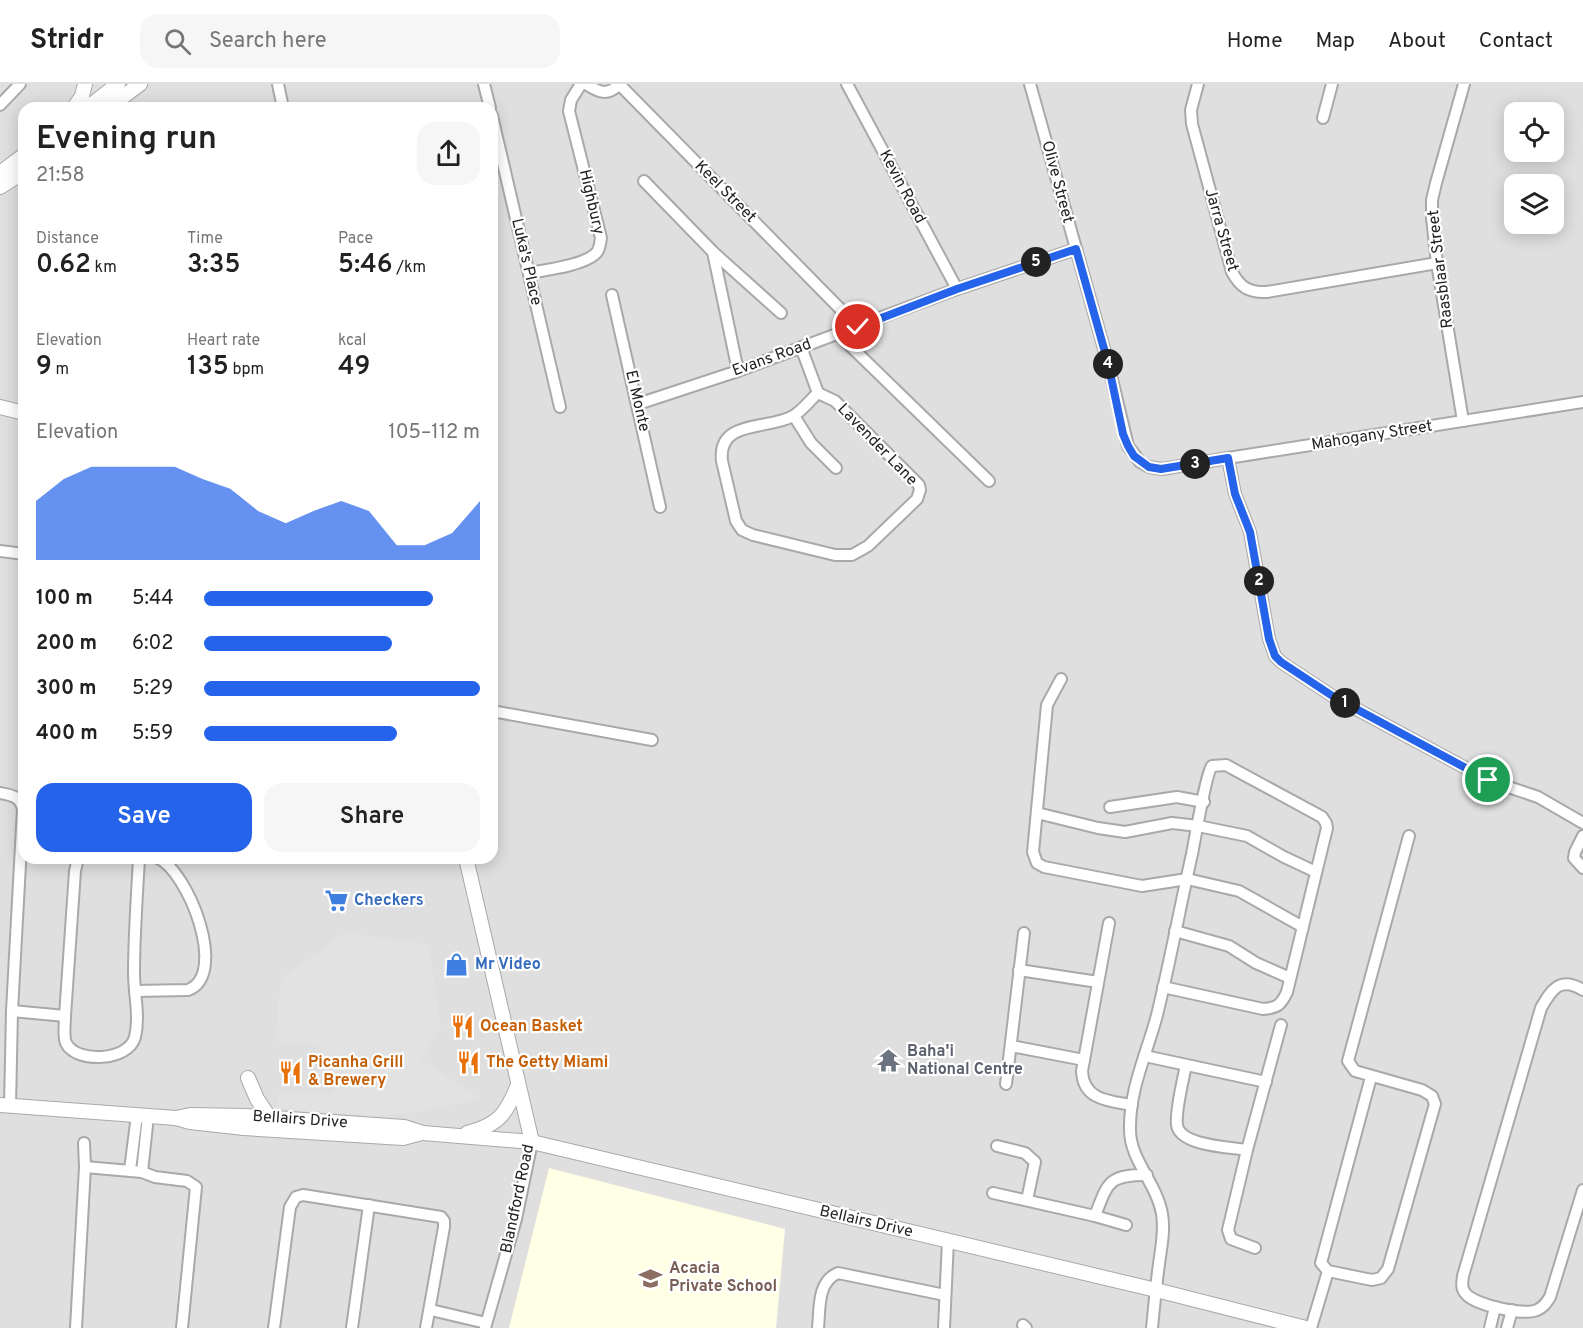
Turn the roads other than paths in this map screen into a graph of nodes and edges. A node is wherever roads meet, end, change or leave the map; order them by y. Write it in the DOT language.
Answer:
graph roads {
  1 [pos="20,84"];
  2 [pos="85,84"];
  3 [pos="118,84"];
  4 [pos="140,84"];
  5 [pos="278,84"];
  6 [pos="484,84"];
  7 [pos="581,84"];
  8 [pos="586,84"];
  9 [pos="620,84"];
  10 [pos="847,84"];
  11 [pos="1030,84"];
  12 [pos="1198,84"];
  13 [pos="1332,84"];
  14 [pos="1464,84"];
  15 [pos="108,100"];
  16 [pos="78,102"];
  17 [pos="282,102"];
  18 [pos="488,102"];
  19 [pos="0,105"];
  20 [pos="1323,118"];
  21 [pos="498,141"];
  22 [pos="18,160"];
  23 [pos="0,173"];
  24 [pos="18,176"];
  25 [pos="644,181"];
  26 [pos="0,188"];
  27 [pos="1076,249"];
  28 [pos="713,252"];
  29 [pos="1437,263"];
  30 [pos="529,273"];
  31 [pos="957,289"];
  32 [pos="612,295"];
  33 [pos="781,313"];
  34 [pos="858,327"];
  35 [pos="838,334"];
  36 [pos="801,347"];
  37 [pos="738,371"];
  38 [pos="818,393"];
  39 [pos="1583,402"];
  40 [pos="638,404"];
  41 [pos="0,407"];
  42 [pos="560,407"];
  43 [pos="18,412"];
  44 [pos="794,416"];
  45 [pos="1463,421"];
  46 [pos="1228,458"];
  47 [pos="836,468"];
  48 [pos="1161,469"];
  49 [pos="989,481"];
  50 [pos="660,507"];
  51 [pos="0,551"];
  52 [pos="18,553"];
  53 [pos="1061,679"];
  54 [pos="498,712"];
  55 [pos="652,740"];
  56 [pos="0,793"];
  57 [pos="18,799"];
  58 [pos="1204,802"];
  59 [pos="1110,807"];
  60 [pos="1037,813"];
  61 [pos="1583,823"];
  62 [pos="1198,826"];
  63 [pos="1409,836"];
  64 [pos="1583,836"];
  65 [pos="19,864"];
  66 [pos="77,864"];
  67 [pos="139,864"];
  68 [pos="166,864"];
  69 [pos="467,864"];
  70 [pos="1583,868"];
  71 [pos="1316,872"];
  72 [pos="1187,879"];
  73 [pos="1109,923"];
  74 [pos="1303,927"];
  75 [pos="1175,932"];
  76 [pos="1024,933"];
  77 [pos="1019,970"];
  78 [pos="1290,978"];
  79 [pos="1098,982"];
  80 [pos="1163,987"];
  81 [pos="1583,990"];
  82 [pos="135,991"];
  83 [pos="12,1011"];
  84 [pos="64,1016"];
  85 [pos="1281,1025"];
  86 [pos="1011,1047"];
  87 [pos="1145,1056"];
  88 [pos="1084,1060"];
  89 [pos="1186,1065"];
  90 [pos="1371,1077"];
  91 [pos="249,1078"];
  92 [pos="1266,1082"];
  93 [pos="1006,1084"];
  94 [pos="518,1085"];
  95 [pos="1132,1105"];
  96 [pos="5,1106"];
  97 [pos="142,1116"];
  98 [pos="269,1117"];
  99 [pos="176,1118"];
  100 [pos="423,1133"];
  101 [pos="453,1136"];
  102 [pos="532,1142"];
  103 [pos="84,1143"];
  104 [pos="998,1146"];
  105 [pos="1247,1150"];
  106 [pos="85,1167"];
  107 [pos="130,1170"];
  108 [pos="142,1172"];
  109 [pos="1147,1175"];
  110 [pos="1583,1190"];
  111 [pos="993,1193"];
  112 [pos="1027,1200"];
  113 [pos="369,1205"];
  114 [pos="1095,1216"];
  115 [pos="1126,1225"];
  116 [pos="948,1240"];
  117 [pos="1255,1248"];
  118 [pos="1328,1271"];
  119 [pos="1156,1290"];
  120 [pos="945,1295"];
  121 [pos="1495,1307"];
  122 [pos="431,1310"];
  123 [pos="1512,1310"];
  124 [pos="486,1326"];
  125 [pos="76,1328"];
  126 [pos="182,1328"];
  127 [pos="274,1328"];
  128 [pos="352,1328"];
  129 [pos="426,1328"];
  130 [pos="818,1328"];
  131 [pos="944,1328"];
  132 [pos="1152,1328"];
  133 [pos="1309,1328"];
  134 [pos="1490,1328"];
  135 [pos="1507,1328"];
  1 -- 19 [label="street"];
  2 -- 16 [label="street"];
  3 -- 15 [label="street"];
  4 -- 15 [label="street"];
  5 -- 17 [label="street"];
  6 -- 18 [label="street"];
  7 -- 30 [label="street, Highbury"];
  8 -- 9 [label="street, Keel Street"];
  9 -- 34 [label="street, Keel Street"];
  10 -- 31 [label="street, Kevin Road"];
  11 -- 27 [label="street, Olive Street"];
  12 -- 29 [label="street, Jarra Street"];
  13 -- 20 [label="street"];
  14 -- 29 [label="street, Raasblaar Street"];
  21 -- 30 [label="street, Luka's Place"];
  22 -- 23 [label="street"];
  24 -- 26 [label="street"];
  25 -- 28 [label="street"];
  27 -- 31 [label="street, Evans Road"];
  27 -- 48 [label="street, Olive Street"];
  28 -- 33 [label="street"];
  28 -- 37 [label="street"];
  29 -- 45 [label="street, Raasblaar Street"];
  30 -- 42 [label="street, Luka's Place"];
  31 -- 34 [label="street, Evans Road"];
  32 -- 40 [label="street, El Monte"];
  34 -- 35 [label="street, Evans Road"];
  35 -- 36 [label="street, Evans Road"];
  35 -- 49 [label="street"];
  36 -- 37 [label="street, Evans Road"];
  36 -- 38 [label="street"];
  37 -- 40 [label="street, Evans Road"];
  38 -- 44 [label="street, Lavender Lane"];
  38 -- 44 [label="street, Lavender Lane"];
  39 -- 45 [label="street, Mahogany Street"];
  40 -- 50 [label="street, El Monte"];
  41 -- 43 [label="street"];
  44 -- 47 [label="street"];
  45 -- 46 [label="street, Mahogany Street"];
  46 -- 48 [label="street, Mahogany Street"];
  46 -- 61 [label="street"];
  51 -- 52 [label="street"];
  53 -- 60 [label="street"];
  54 -- 55 [label="street"];
  56 -- 57 [label="street"];
  58 -- 59 [label="street"];
  58 -- 62 [label="street"];
  58 -- 71 [label="street"];
  60 -- 62 [label="street"];
  60 -- 72 [label="street"];
  62 -- 71 [label="street"];
  62 -- 72 [label="street"];
  63 -- 90 [label="street"];
  64 -- 70 [label="street"];
  65 -- 83 [label="street"];
  66 -- 84 [label="street"];
  67 -- 82 [label="street"];
  68 -- 82 [label="street"];
  69 -- 94 [label="street, Blandford Road"];
  71 -- 74 [label="street"];
  72 -- 74 [label="street"];
  72 -- 75 [label="street"];
  73 -- 79 [label="street"];
  74 -- 78 [label="street"];
  75 -- 78 [label="street"];
  75 -- 80 [label="street"];
  76 -- 77 [label="street"];
  77 -- 79 [label="street"];
  77 -- 86 [label="street"];
  78 -- 80 [label="street"];
  79 -- 88 [label="street"];
  80 -- 87 [label="street"];
  81 -- 121 [label="street"];
  82 -- 84 [label="street"];
  83 -- 84 [label="street"];
  83 -- 96 [label="street"];
  85 -- 92 [label="street"];
  86 -- 88 [label="street"];
  86 -- 93 [label="street"];
  87 -- 89 [label="street"];
  87 -- 95 [label="street"];
  88 -- 95 [label="street"];
  89 -- 92 [label="street"];
  89 -- 105 [label="street"];
  90 -- 118 [label="street"];
  90 -- 118 [label="street"];
  91 -- 98 [label="street"];
  92 -- 105 [label="street"];
  94 -- 101 [label="street"];
  94 -- 102 [label="street, Blandford Road"];
  95 -- 109 [label="street"];
  96 -- 97 [label="street, Bellairs Drive"];
  97 -- 99 [label="street, Bellairs Drive"];
  97 -- 107 [label="street"];
  97 -- 108 [label="street"];
  98 -- 99 [label="street, Bellairs Drive"];
  98 -- 100 [label="street, Bellairs Drive"];
  99 -- 100 [label="street, Bellairs Drive"];
  100 -- 101 [label="street, Bellairs Drive"];
  101 -- 102 [label="street, Bellairs Drive"];
  102 -- 116 [label="street, Bellairs Drive"];
  102 -- 124 [label="street, Blandford Road"];
  103 -- 106 [label="street"];
  104 -- 112 [label="street"];
  105 -- 117 [label="street"];
  106 -- 107 [label="street"];
  106 -- 125 [label="street"];
  107 -- 108 [label="street"];
  108 -- 126 [label="street"];
  109 -- 114 [label="street"];
  109 -- 119 [label="street"];
  110 -- 123 [label="street"];
  111 -- 112 [label="street"];
  112 -- 114 [label="street"];
  113 -- 122 [label="street"];
  113 -- 127 [label="street"];
  113 -- 128 [label="street"];
  114 -- 115 [label="street"];
  116 -- 119 [label="street, Bellairs Drive"];
  116 -- 120 [label="street"];
  118 -- 133 [label="street"];
  119 -- 132 [label="street"];
  119 -- 133 [label="street, Bellairs Drive"];
  120 -- 130 [label="street"];
  120 -- 131 [label="street"];
  121 -- 123 [label="street"];
  121 -- 134 [label="street"];
  122 -- 124 [label="street"];
  122 -- 129 [label="street"];
  123 -- 135 [label="street"];
}
